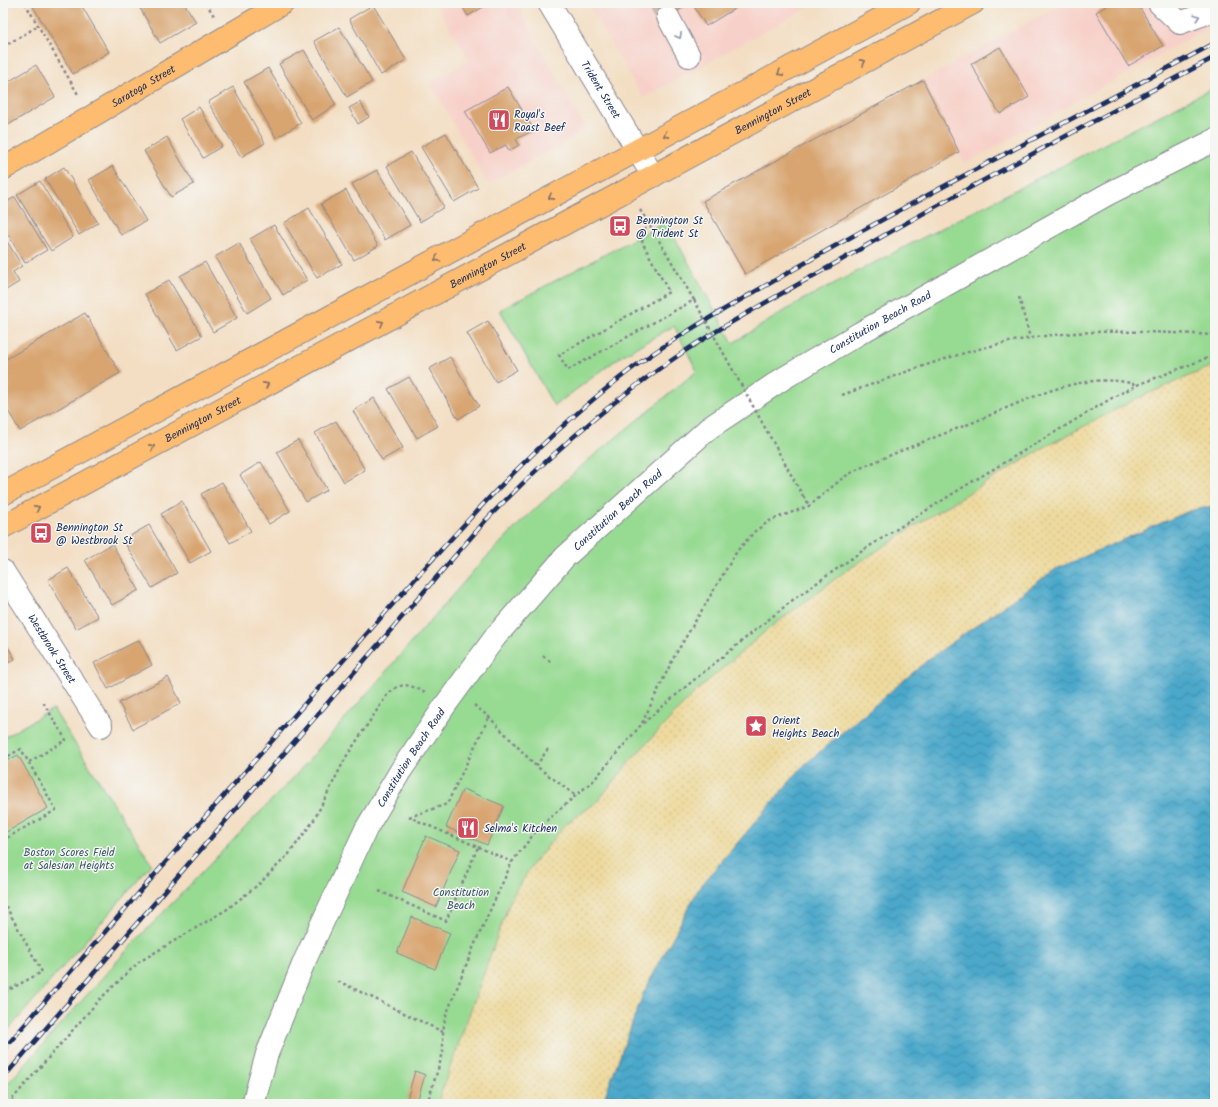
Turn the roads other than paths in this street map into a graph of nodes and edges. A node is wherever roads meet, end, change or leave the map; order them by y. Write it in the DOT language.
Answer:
graph roads {
  1 [pos="283,3"];
  2 [pos="549,3"];
  3 [pos="909,3"];
  4 [pos="1159,3"];
  5 [pos="969,4"];
  6 [pos="1215,10"];
  7 [pos="668,17"];
  8 [pos="814,54"];
  9 [pos="690,56"];
  10 [pos="829,81"];
  11 [pos="1215,140"];
  12 [pos="638,150"];
  13 [pos="3,169"];
  14 [pos="653,176"];
  15 [pos="3,494"];
  16 [pos="3,527"];
  17 [pos="3,571"];
  18 [pos="101,726"];
  19 [pos="254,1104"];
  1 -- 13 [label="main road, Saratoga Street"];
  2 -- 12 [label="street, Trident Street"];
  3 -- 8 [label="main road"];
  4 -- 6 [label="street, one-way"];
  10 -- 5 [label="main road, Bennington Street, one-way"];
  7 -- 9 [label="street, one-way"];
  8 -- 10 [label="main road"];
  8 -- 12 [label="main road, one-way"];
  10 -- 14 [label="main road, Bennington Street"];
  11 -- 19 [label="street, Constitution Beach Road"];
  12 -- 14 [label="street, Trident Street"];
  12 -- 15 [label="main road, one-way"];
  16 -- 14 [label="main road, Bennington Street, one-way"];
  17 -- 18 [label="street, Westbrook Street"];
}
